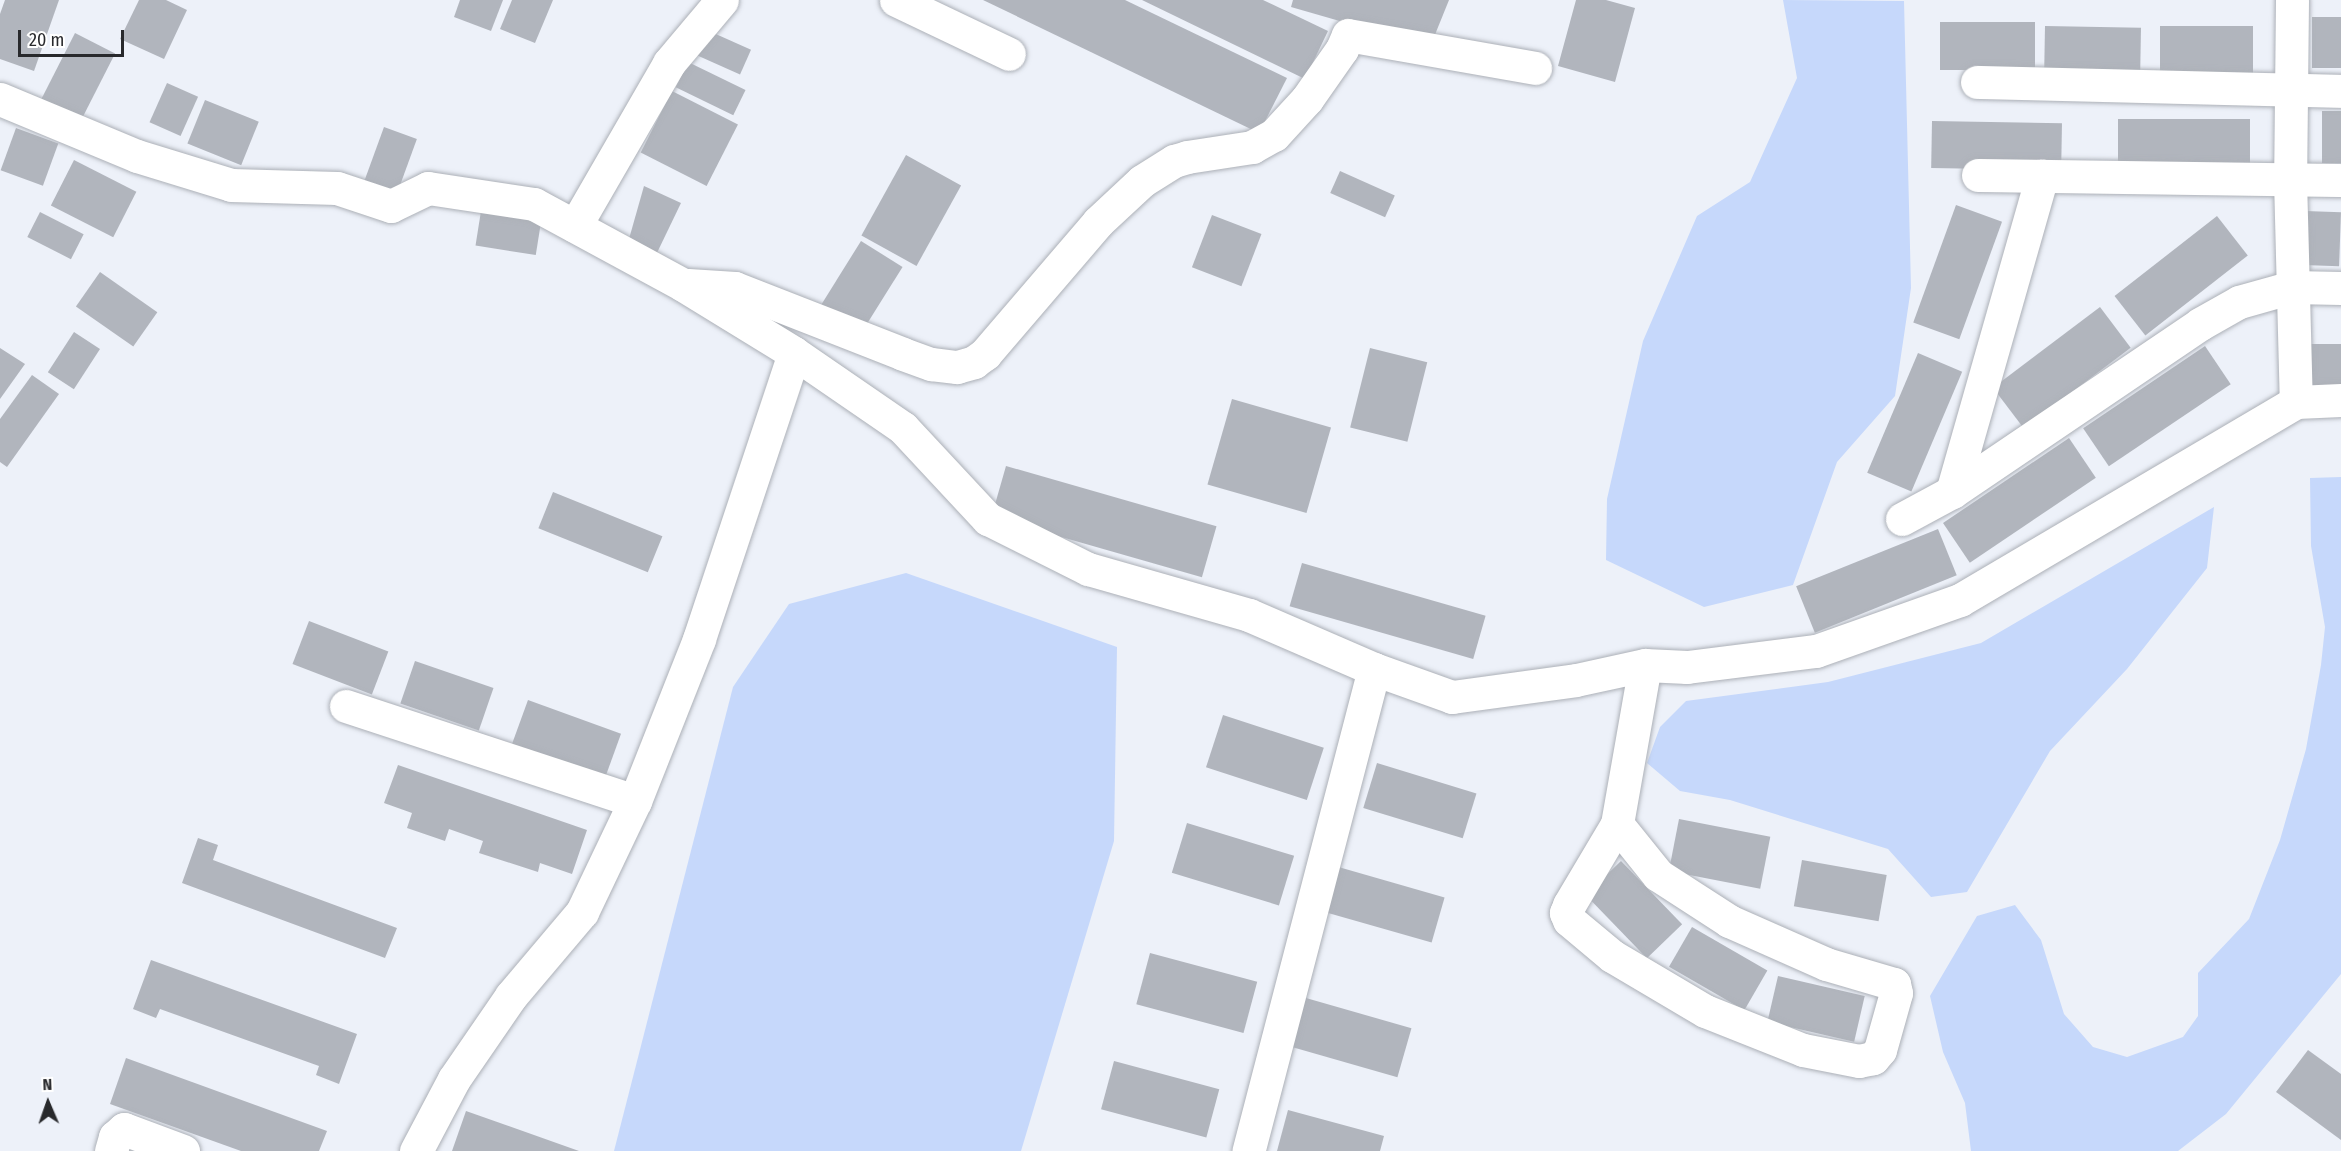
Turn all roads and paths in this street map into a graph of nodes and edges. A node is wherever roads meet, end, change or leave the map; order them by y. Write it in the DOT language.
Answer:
graph roads {
  1 [pos="722,0"];
  2 [pos="896,0"];
  3 [pos="2292,0"];
  4 [pos="1009,54"];
  5 [pos="1535,68"];
  6 [pos="1977,82"];
  7 [pos="2291,90"];
  8 [pos="2341,91"];
  9 [pos="0,99"];
  10 [pos="1978,175"];
  11 [pos="2042,176"];
  12 [pos="2290,180"];
  13 [pos="2341,180"];
  14 [pos="575,226"];
  15 [pos="683,285"];
  16 [pos="2292,287"];
  17 [pos="2341,288"];
  18 [pos="794,353"];
  19 [pos="2341,400"];
  20 [pos="2296,402"];
  21 [pos="1952,492"];
  22 [pos="1902,519"];
  23 [pos="1645,665"];
  24 [pos="1374,669"];
  25 [pos="346,706"];
  26 [pos="635,801"];
  27 [pos="1617,824"];
  28 [pos="111,1151"];
  29 [pos="183,1151"];
  30 [pos="416,1151"];
  31 [pos="1248,1151"];
  1 -- 14 [label="street"];
  2 -- 4 [label="street"];
  3 -- 7 [label="street"];
  5 -- 15 [label="street"];
  6 -- 7 [label="street"];
  7 -- 8 [label="street"];
  7 -- 12 [label="street"];
  9 -- 14 [label="street"];
  10 -- 11 [label="street"];
  11 -- 12 [label="street"];
  11 -- 21 [label="street"];
  12 -- 13 [label="street"];
  12 -- 16 [label="street"];
  14 -- 15 [label="street"];
  15 -- 18 [label="street"];
  16 -- 17 [label="street"];
  16 -- 20 [label="street"];
  16 -- 21 [label="street"];
  18 -- 24 [label="street"];
  18 -- 26 [label="street"];
  19 -- 20 [label="street"];
  20 -- 23 [label="street"];
  21 -- 22 [label="street"];
  23 -- 24 [label="street"];
  23 -- 27 [label="street"];
  24 -- 31 [label="street"];
  25 -- 26 [label="street"];
  26 -- 30 [label="street"];
  27 -- 27 [label="street"];
  28 -- 29 [label="street"];
}
